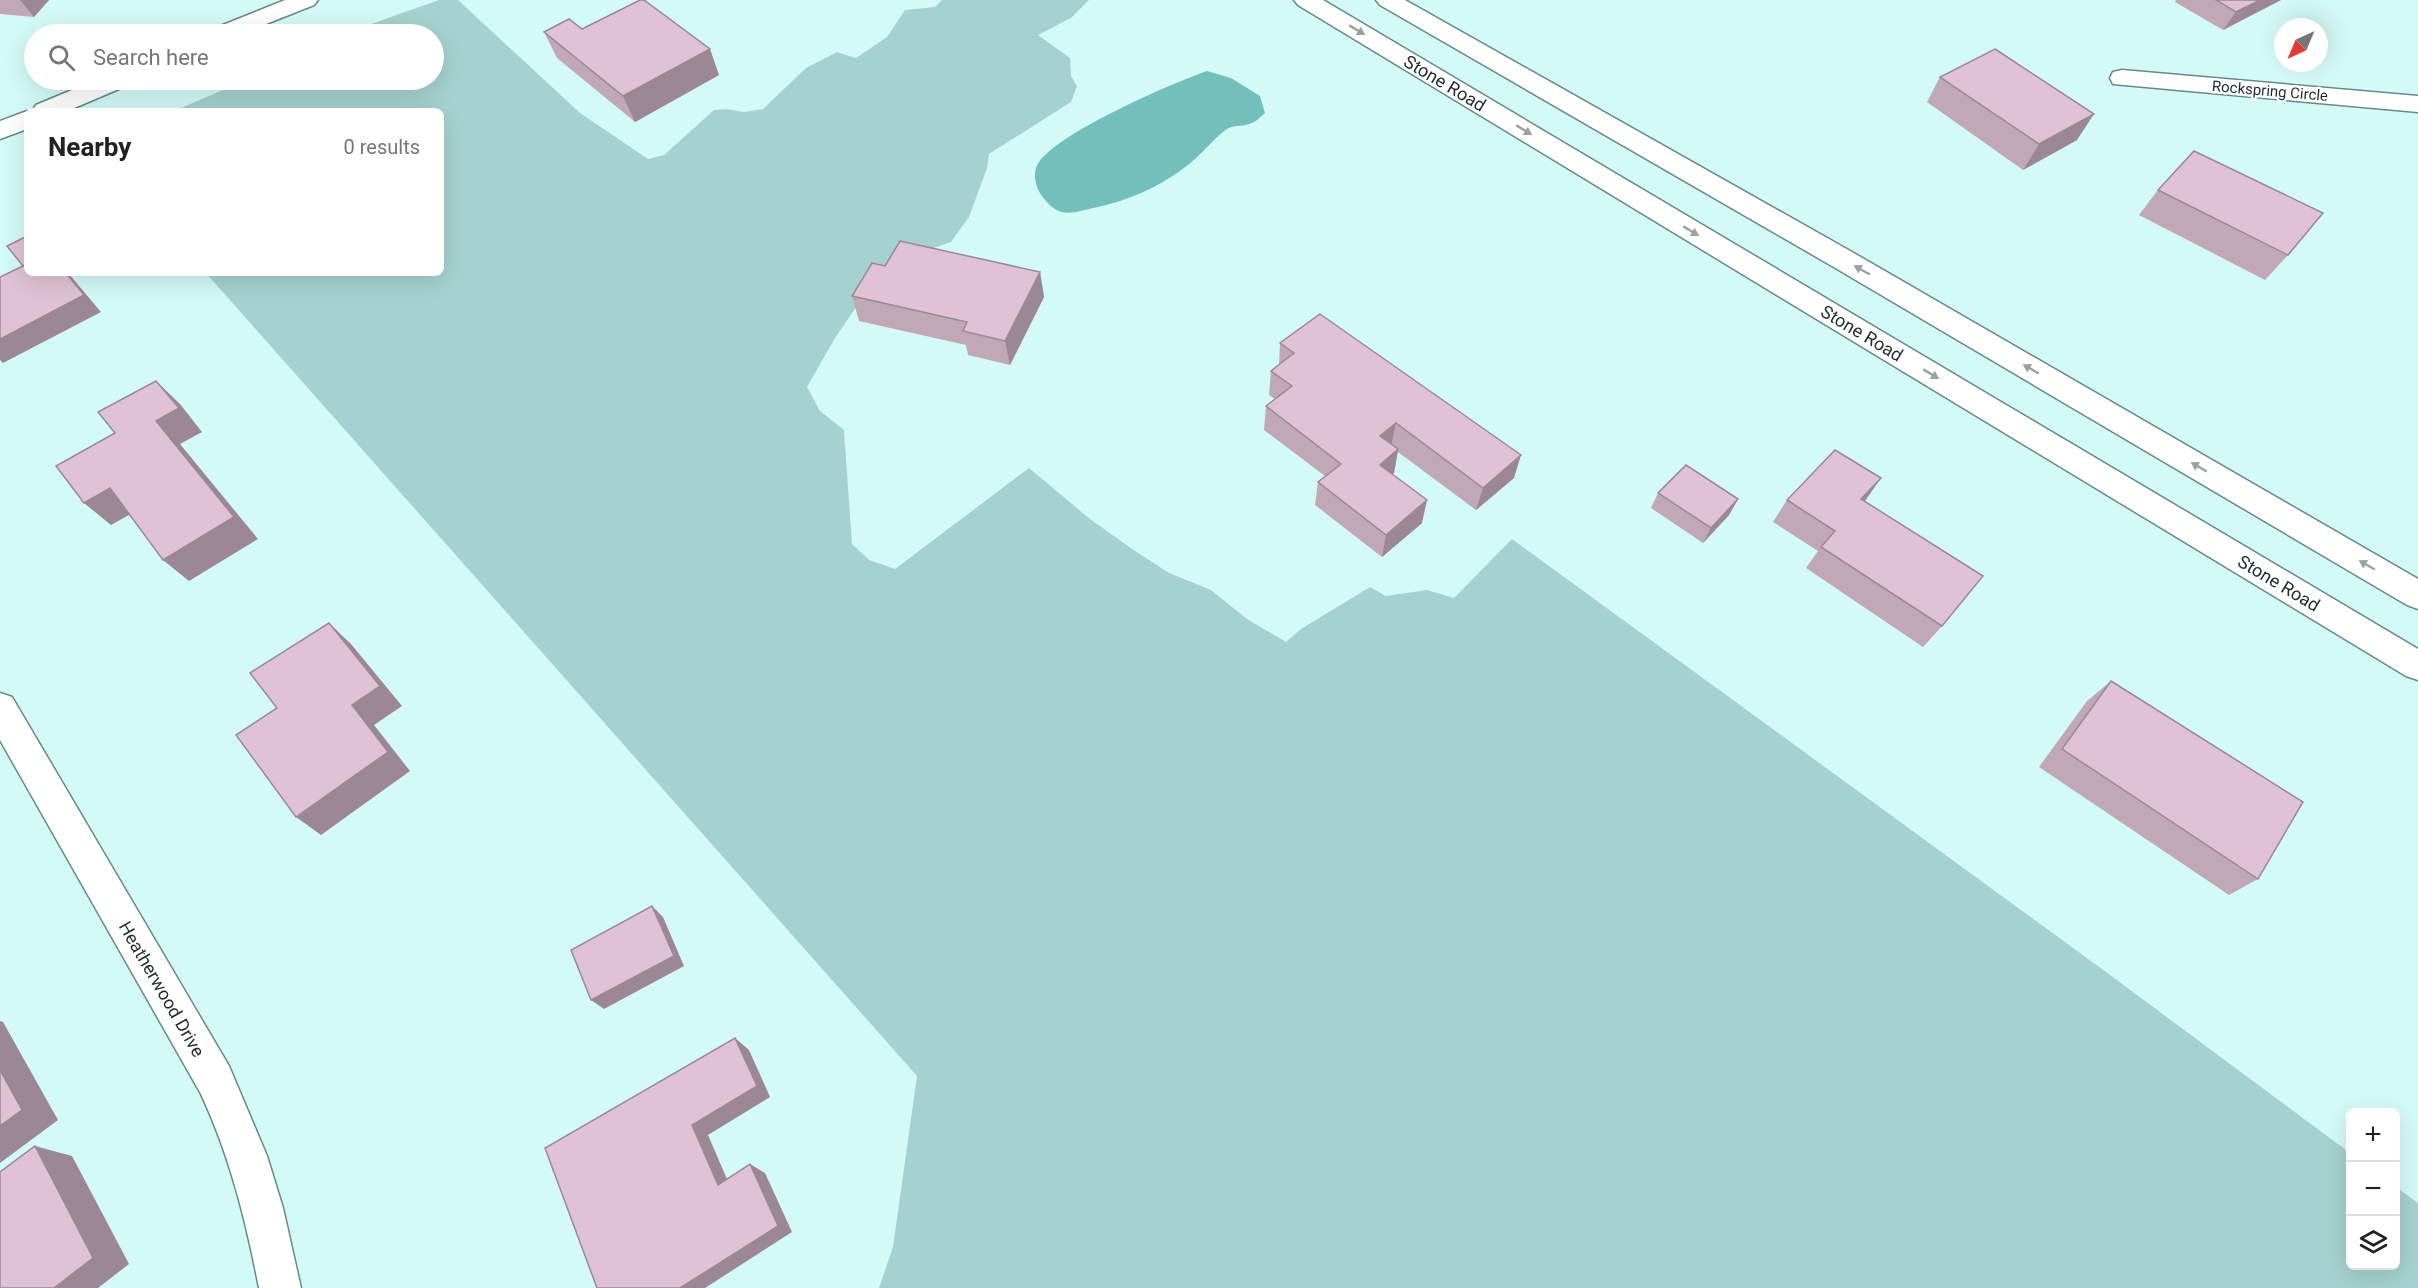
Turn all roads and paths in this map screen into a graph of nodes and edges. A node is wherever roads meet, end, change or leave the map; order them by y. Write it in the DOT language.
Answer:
graph roads {
  1 [pos="306,0"];
  2 [pos="1306,0"];
  3 [pos="1388,0"];
  4 [pos="246,24"];
  5 [pos="2122,78"];
  6 [pos="94,90"];
  7 [pos="2418,104"];
  8 [pos="52,108"];
  9 [pos="24,120"];
  10 [pos="0,131"];
  11 [pos="2418,595"];
  12 [pos="2418,666"];
  13 [pos="0,708"];
  14 [pos="280,1288"];
  1 -- 4 [label="main road"];
  2 -- 12 [label="main road, Stone Road, one-way"];
  11 -- 3 [label="main road, one-way"];
  5 -- 7 [label="main road, Rockspring Circle"];
  6 -- 8 [label="main road"];
  9 -- 10 [label="main road"];
  13 -- 14 [label="main road, Heatherwood Drive"];
}
